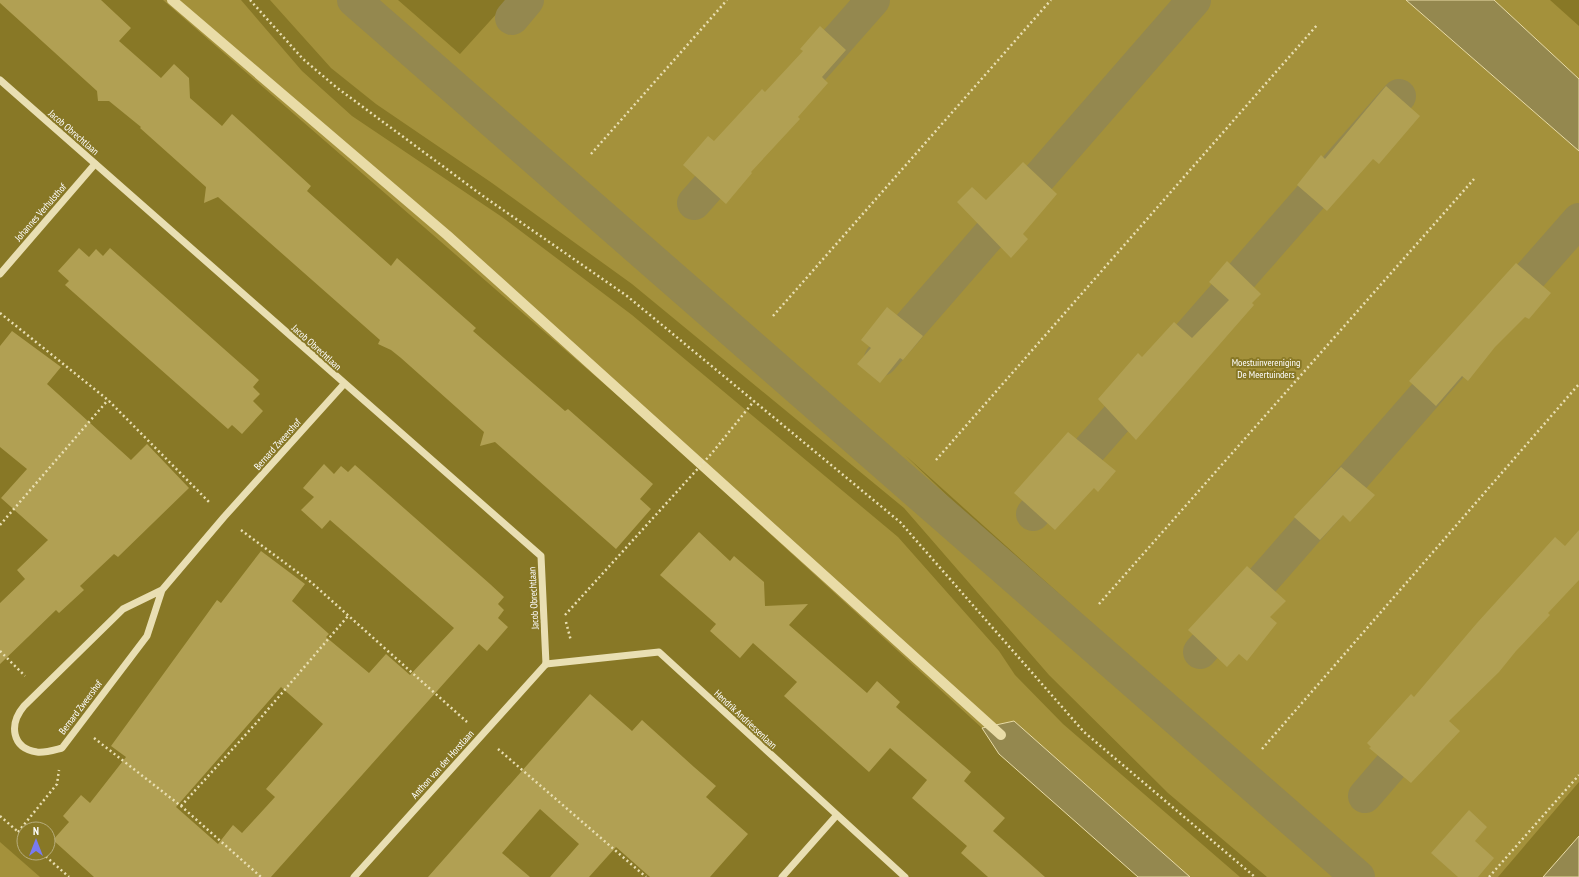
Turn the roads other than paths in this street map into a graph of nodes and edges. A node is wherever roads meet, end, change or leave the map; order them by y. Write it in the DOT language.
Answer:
graph roads {
  1 [pos="0,80"];
  2 [pos="95,164"];
  3 [pos="0,274"];
  4 [pos="344,384"];
  5 [pos="162,590"];
  6 [pos="546,664"];
  7 [pos="836,816"];
  8 [pos="354,877"];
  9 [pos="782,877"];
  10 [pos="905,877"];
  1 -- 2 [label="street, Jacob Obrechtlaan"];
  2 -- 3 [label="street, Johannes Verhulsthof"];
  2 -- 4 [label="street, Jacob Obrechtlaan"];
  4 -- 5 [label="street, Bernard Zweershof"];
  4 -- 6 [label="street, Jacob Obrechtlaan"];
  5 -- 5 [label="street, Bernard Zweershof"];
  6 -- 7 [label="street, Hendrik Andriessenlaan"];
  6 -- 8 [label="street, Anthon van der Horstlaan"];
  7 -- 9 [label="street"];
  7 -- 10 [label="street, Hendrik Andriessenlaan"];
}
